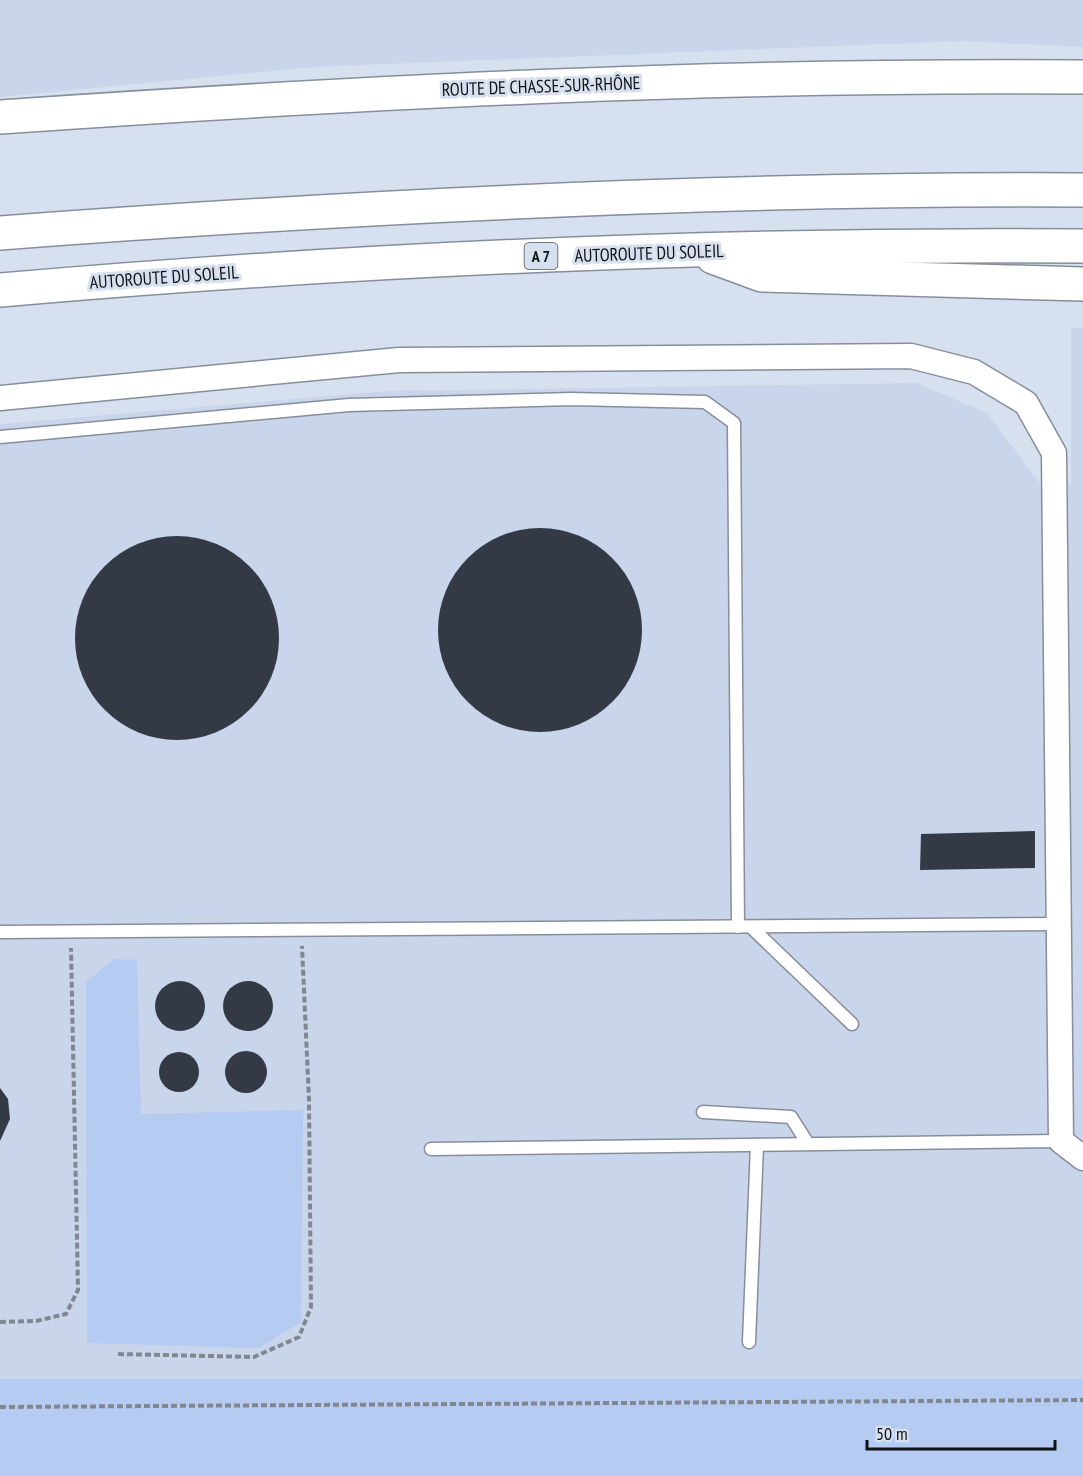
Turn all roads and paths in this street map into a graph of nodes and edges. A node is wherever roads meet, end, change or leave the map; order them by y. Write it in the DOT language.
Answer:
graph roads {
  1 [pos="1083,77"];
  2 [pos="0,117"];
  3 [pos="1083,190"];
  4 [pos="0,234"];
  5 [pos="1083,246"];
  6 [pos="697,250"];
  7 [pos="1083,284"];
  8 [pos="0,290"];
  9 [pos="0,398"];
  10 [pos="0,437"];
  11 [pos="1059,924"];
  12 [pos="744,927"];
  13 [pos="302,930"];
  14 [pos="0,932"];
  15 [pos="71,932"];
  16 [pos="852,1024"];
  17 [pos="703,1112"];
  18 [pos="1061,1141"];
  19 [pos="808,1144"];
  20 [pos="757,1145"];
  21 [pos="431,1149"];
  22 [pos="1083,1158"];
  23 [pos="0,1322"];
  24 [pos="749,1342"];
  25 [pos="118,1354"];
  26 [pos="1083,1400"];
  27 [pos="0,1407"];
  1 -- 2 [label="main road, ROUTE DE CHASSE-SUR-RHÔNE"];
  3 -- 4 [label="main road"];
  5 -- 6 [label="main road, AUTOROUTE DU SOLEIL / A 7"];
  6 -- 7 [label="main road"];
  6 -- 8 [label="main road, AUTOROUTE DU SOLEIL / A 7"];
  9 -- 11 [label="street"];
  10 -- 12 [label="lane"];
  11 -- 12 [label="lane"];
  11 -- 18 [label="street"];
  12 -- 13 [label="lane"];
  12 -- 16 [label="lane"];
  13 -- 15 [label="lane"];
  13 -- 25 [label="path"];
  14 -- 15 [label="lane"];
  15 -- 23 [label="path"];
  17 -- 19 [label="lane"];
  18 -- 19 [label="lane"];
  18 -- 22 [label="street"];
  19 -- 20 [label="lane"];
  20 -- 21 [label="lane"];
  20 -- 24 [label="lane"];
  26 -- 27 [label="path"];
}
